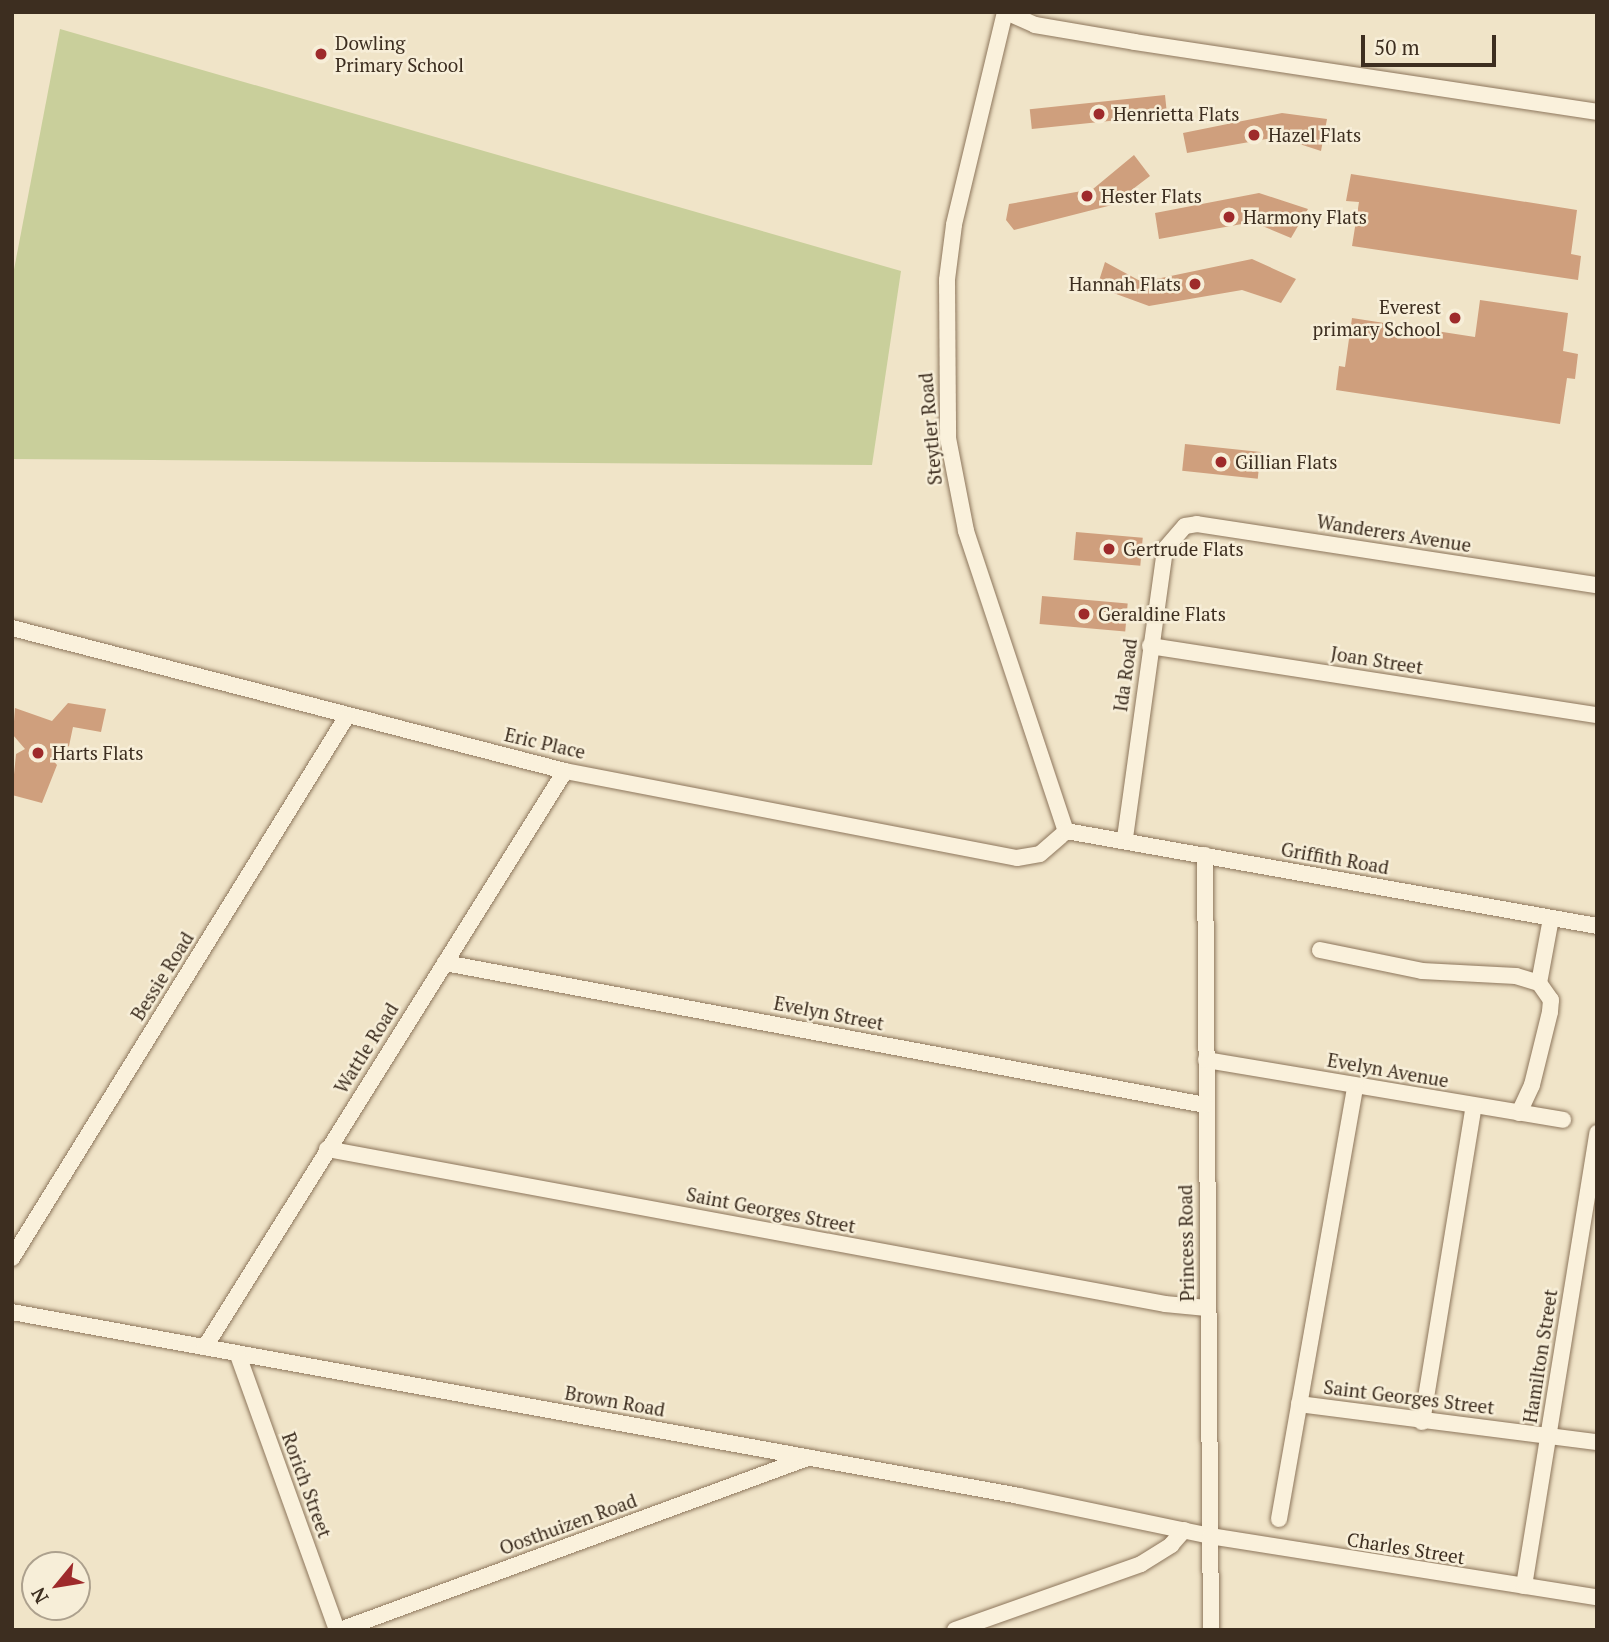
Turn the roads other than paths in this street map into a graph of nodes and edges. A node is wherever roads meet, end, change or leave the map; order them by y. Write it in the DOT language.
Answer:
graph roads {
  1 [pos="1005,12"];
  2 [pos="1597,112"];
  3 [pos="1185,526"];
  4 [pos="1597,585"];
  5 [pos="12,628"];
  6 [pos="1150,646"];
  7 [pos="1597,715"];
  8 [pos="346,716"];
  9 [pos="565,771"];
  10 [pos="1066,831"];
  11 [pos="1125,838"];
  12 [pos="1205,855"];
  13 [pos="1551,918"];
  14 [pos="1597,926"];
  15 [pos="1320,950"];
  16 [pos="445,963"];
  17 [pos="1539,983"];
  18 [pos="1206,1060"];
  19 [pos="1355,1086"];
  20 [pos="1205,1105"];
  21 [pos="1474,1106"];
  22 [pos="1519,1113"];
  23 [pos="1563,1120"];
  24 [pos="1597,1133"];
  25 [pos="327,1149"];
  26 [pos="12,1258"];
  27 [pos="1208,1308"];
  28 [pos="12,1312"];
  29 [pos="205,1347"];
  30 [pos="238,1355"];
  31 [pos="1299,1404"];
  32 [pos="1422,1422"];
  33 [pos="1549,1435"];
  34 [pos="1597,1442"];
  35 [pos="810,1458"];
  36 [pos="1279,1518"];
  37 [pos="1184,1530"];
  38 [pos="1210,1536"];
  39 [pos="1524,1586"];
  40 [pos="1597,1597"];
  41 [pos="338,1630"];
  42 [pos="955,1630"];
  43 [pos="1211,1630"];
  1 -- 2 [label="street"];
  1 -- 10 [label="street, Steytler Road"];
  3 -- 4 [label="street, Wanderers Avenue"];
  3 -- 6 [label="street, Ida Road"];
  5 -- 8 [label="street, Eric Place"];
  6 -- 7 [label="street, Joan Street"];
  6 -- 11 [label="street, Ida Road"];
  8 -- 9 [label="street, Eric Place"];
  8 -- 26 [label="street, Bessie Road"];
  9 -- 10 [label="street, Eric Place"];
  9 -- 16 [label="street, Wattle Road"];
  10 -- 11 [label="street, Griffith Road"];
  11 -- 12 [label="street, Griffith Road"];
  12 -- 13 [label="street, Griffith Road"];
  12 -- 18 [label="street, Princess Road"];
  13 -- 14 [label="street, Griffith Road"];
  13 -- 17 [label="street"];
  15 -- 17 [label="street"];
  16 -- 20 [label="street, Evelyn Street"];
  16 -- 25 [label="street, Wattle Road"];
  17 -- 22 [label="street"];
  18 -- 19 [label="street, Evelyn Avenue"];
  18 -- 20 [label="street, Princess Road"];
  19 -- 21 [label="street, Evelyn Avenue"];
  19 -- 31 [label="street"];
  20 -- 27 [label="street, Princess Road"];
  21 -- 22 [label="street, Evelyn Avenue"];
  21 -- 32 [label="street"];
  22 -- 23 [label="street, Evelyn Avenue"];
  24 -- 33 [label="street, Hamilton Street"];
  25 -- 27 [label="street, Saint Georges Street"];
  25 -- 29 [label="street, Wattle Road"];
  27 -- 38 [label="street, Princess Road"];
  28 -- 29 [label="street, Brown Road"];
  29 -- 30 [label="street, Brown Road"];
  30 -- 35 [label="street, Brown Road"];
  30 -- 41 [label="street, Rorich Street"];
  31 -- 32 [label="street, Saint Georges Street"];
  31 -- 36 [label="street"];
  32 -- 33 [label="street, Saint Georges Street"];
  33 -- 34 [label="street, Saint Georges Street"];
  33 -- 39 [label="street, Hamilton Street"];
  35 -- 37 [label="street, Brown Road"];
  35 -- 41 [label="street, Oosthuizen Road"];
  37 -- 38 [label="street, Brown Road"];
  37 -- 42 [label="street"];
  38 -- 39 [label="street, Charles Street"];
  38 -- 43 [label="street, Princess Road"];
  39 -- 40 [label="street, Charles Street"];
}
